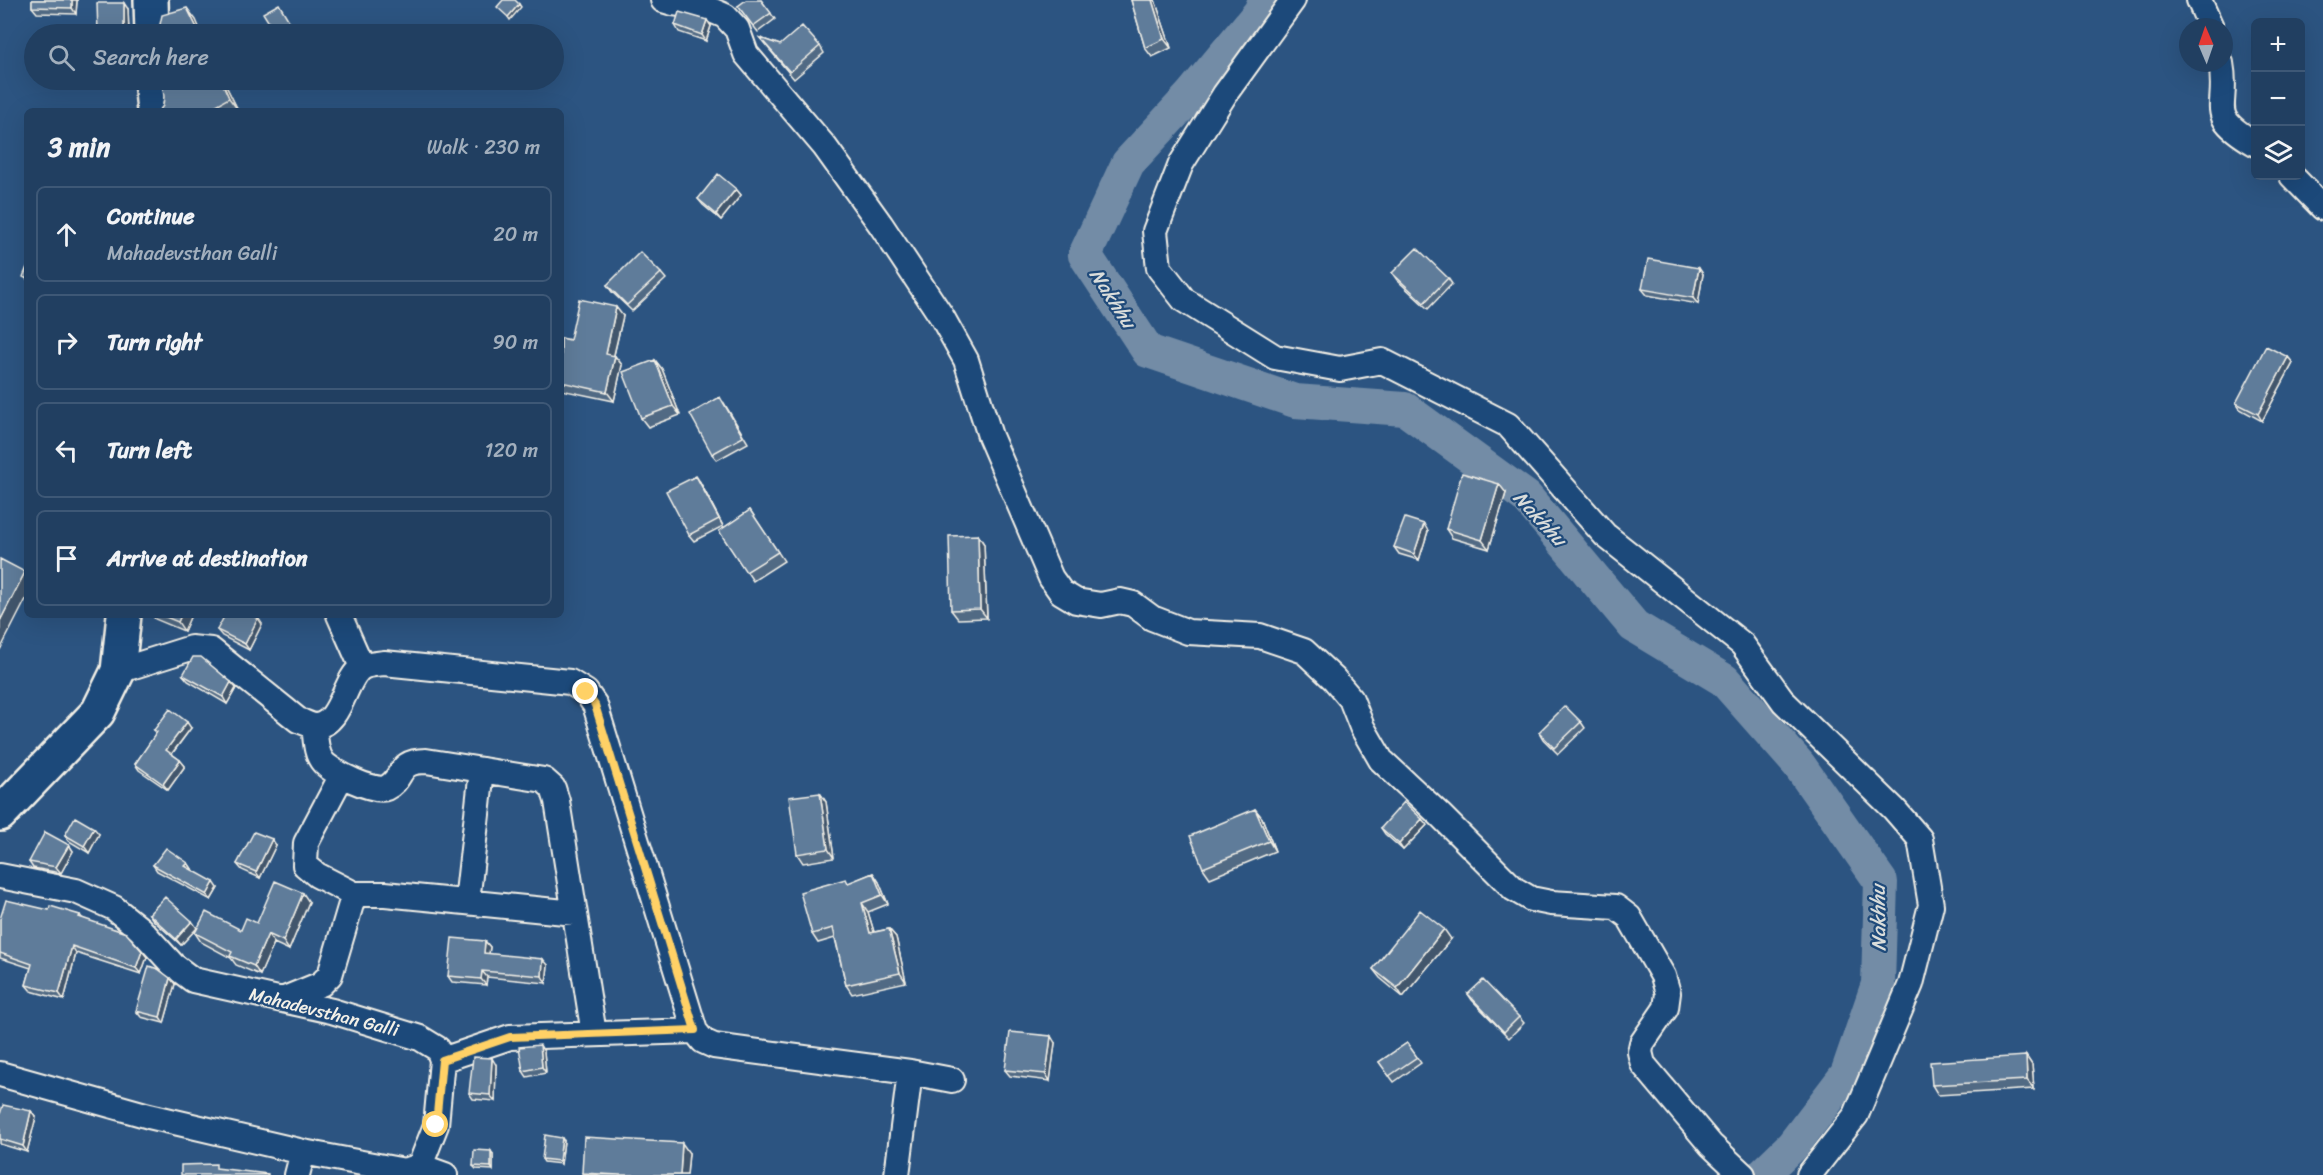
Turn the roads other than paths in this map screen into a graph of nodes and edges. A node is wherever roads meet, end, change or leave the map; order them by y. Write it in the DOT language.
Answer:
graph roads {
  1 [pos="151,0"];
  2 [pos="663,0"];
  3 [pos="1293,0"];
  4 [pos="2199,0"];
  5 [pos="2207,18"];
  6 [pos="152,24"];
  7 [pos="2221,72"];
  8 [pos="152,90"];
  9 [pos="154,108"];
  10 [pos="2251,141"];
  11 [pos="2296,180"];
  12 [pos="2323,208"];
  13 [pos="124,618"];
  14 [pos="340,618"];
  15 [pos="362,667"];
  16 [pos="117,671"];
  17 [pos="314,726"];
  18 [pos="482,770"];
  19 [pos="342,775"];
  20 [pos="0,814"];
  21 [pos="0,876"];
  22 [pos="354,894"];
  23 [pos="466,902"];
  24 [pos="575,913"];
  25 [pos="282,1000"];
  26 [pos="695,1030"];
  27 [pos="594,1034"];
  28 [pos="442,1060"];
  29 [pos="910,1072"];
  30 [pos="0,1074"];
  31 [pos="952,1080"];
  32 [pos="303,1152"];
  33 [pos="420,1166"];
  34 [pos="395,1173"];
  35 [pos="297,1175"];
  36 [pos="445,1175"];
  37 [pos="897,1175"];
  38 [pos="1743,1175"];
  39 [pos="1809,1175"];
  1 -- 6 [label="main road"];
  2 -- 38 [label="street"];
  3 -- 39 [label="street"];
  4 -- 5 [label="street"];
  7 -- 10 [label="street"];
  8 -- 9 [label="main road"];
  11 -- 12 [label="street"];
  13 -- 16 [label="main road"];
  14 -- 15 [label="street"];
  15 -- 17 [label="street"];
  15 -- 26 [label="street"];
  16 -- 17 [label="street"];
  16 -- 20 [label="main road"];
  17 -- 19 [label="street"];
  18 -- 19 [label="street"];
  18 -- 23 [label="street"];
  18 -- 24 [label="street"];
  19 -- 22 [label="street"];
  21 -- 25 [label="street, Mahadevsthan Galli"];
  22 -- 23 [label="street"];
  22 -- 25 [label="street"];
  23 -- 24 [label="street"];
  24 -- 27 [label="street"];
  25 -- 28 [label="street, Mahadevsthan Galli"];
  26 -- 27 [label="street"];
  26 -- 29 [label="street"];
  27 -- 28 [label="street"];
  28 -- 33 [label="street"];
  29 -- 31 [label="street"];
  29 -- 37 [label="street"];
  30 -- 32 [label="street"];
  32 -- 34 [label="street"];
  32 -- 35 [label="street"];
  33 -- 34 [label="street"];
  33 -- 36 [label="street"];
}
